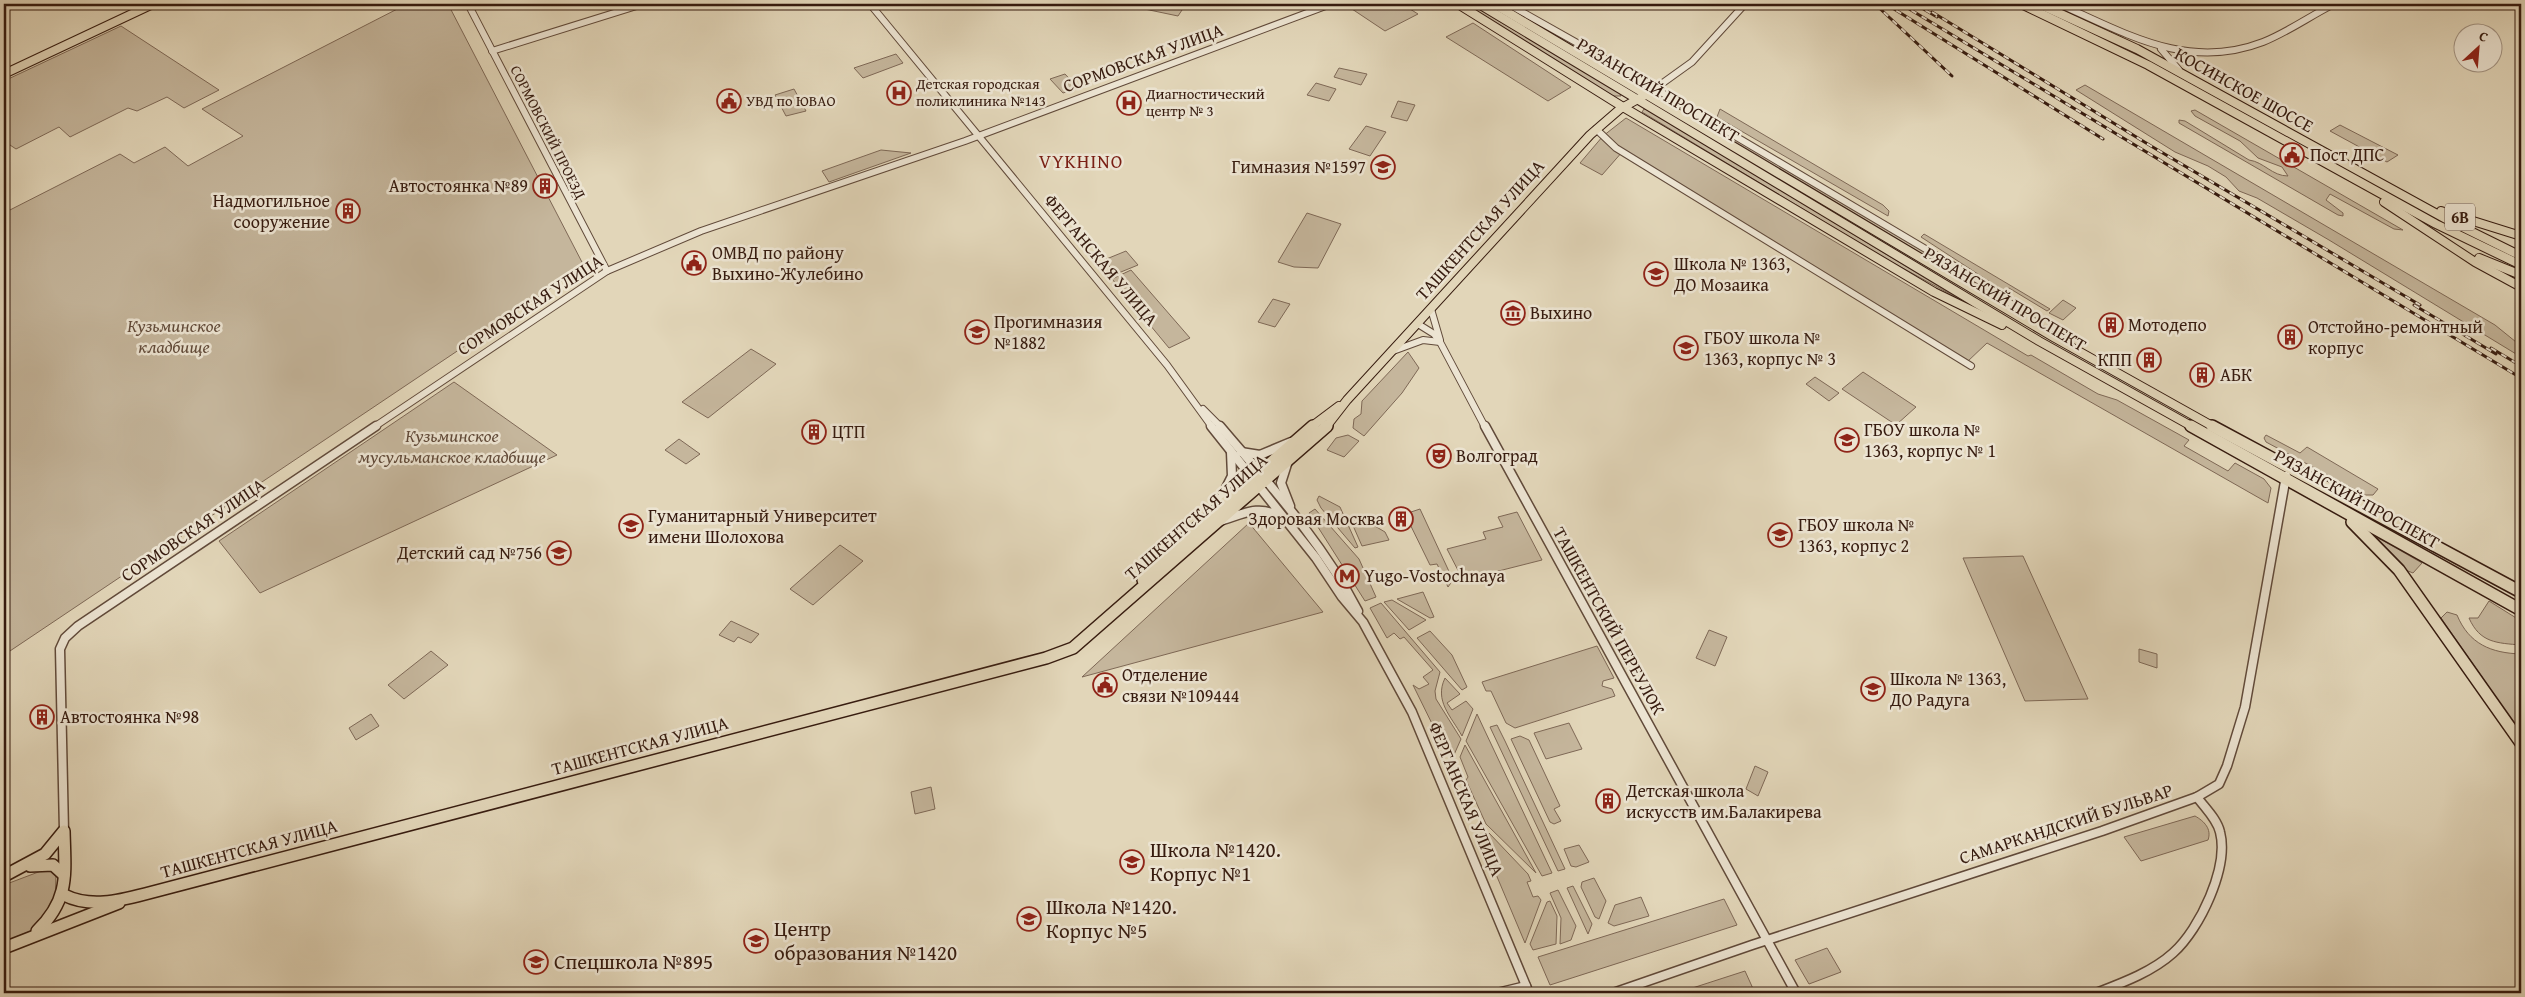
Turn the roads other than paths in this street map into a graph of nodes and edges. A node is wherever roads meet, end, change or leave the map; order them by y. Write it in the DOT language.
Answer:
graph roads {
  1 [pos="153,4"];
  2 [pos="468,4"];
  3 [pos="643,4"];
  4 [pos="870,4"];
  5 [pos="1331,4"];
  6 [pos="1458,4"];
  7 [pos="1479,4"];
  8 [pos="1494,4"];
  9 [pos="1508,4"];
  10 [pos="1745,4"];
  11 [pos="2021,4"];
  12 [pos="2039,4"];
  13 [pos="2059,4"];
  14 [pos="2334,4"];
  15 [pos="2161,49"];
  16 [pos="492,51"];
  17 [pos="4,74"];
  18 [pos="2190,78"];
  19 [pos="1656,88"];
  20 [pos="1647,94"];
  21 [pos="1638,98"];
  22 [pos="1623,107"];
  23 [pos="1596,129"];
  24 [pos="978,136"];
  25 [pos="2315,157"];
  26 [pos="2401,194"];
  27 [pos="2423,228"];
  28 [pos="2521,236"];
  29 [pos="2508,255"];
  30 [pos="2521,256"];
  31 [pos="2521,265"];
  32 [pos="607,271"];
  33 [pos="2521,275"];
  34 [pos="2521,287"];
  35 [pos="1431,309"];
  36 [pos="1418,324"];
  37 [pos="2055,338"];
  38 [pos="2039,341"];
  39 [pos="1440,342"];
  40 [pos="1393,351"];
  41 [pos="1971,366"];
  42 [pos="1192,398"];
  43 [pos="1347,400"];
  44 [pos="1299,438"];
  45 [pos="1232,452"];
  46 [pos="1241,452"];
  47 [pos="1288,461"];
  48 [pos="2287,468"];
  49 [pos="1255,476"];
  50 [pos="2285,479"];
  51 [pos="1262,484"];
  52 [pos="2334,506"];
  53 [pos="1213,512"];
  54 [pos="1293,521"];
  55 [pos="1220,522"];
  56 [pos="2521,592"];
  57 [pos="2491,594"];
  58 [pos="1130,597"];
  59 [pos="2521,610"];
  60 [pos="2521,616"];
  61 [pos="2521,743"];
  62 [pos="2197,797"];
  63 [pos="64,831"];
  64 [pos="29,866"];
  65 [pos="64,875"];
  66 [pos="4,876"];
  67 [pos="64,895"];
  68 [pos="142,895"];
  69 [pos="33,935"];
  70 [pos="1766,940"];
  71 [pos="4,948"];
  72 [pos="1528,990"];
  73 [pos="1497,993"];
  74 [pos="1613,993"];
  75 [pos="1796,993"];
  76 [pos="2096,993"];
  1 -- 17 [label="main road"];
  2 -- 16 [label="street, СОРМОВСКИЙ ПРОЕЗД"];
  3 -- 16 [label="street"];
  4 -- 24 [label="street, ФЕРГАНСКАЯ УЛИЦА"];
  5 -- 24 [label="street, СОРМОВСКАЯ УЛИЦА"];
  6 -- 22 [label="main road"];
  7 -- 21 [label="main road, РЯЗАНСКИЙ ПРОСПЕКТ"];
  8 -- 20 [label="main road, РЯЗАНСКИЙ ПРОСПЕКТ"];
  9 -- 19 [label="street"];
  10 -- 19 [label="street"];
  11 -- 25 [label="main road, КОСИНСКОЕ ШОССЕ"];
  12 -- 18 [label="main road, КОСИНСКОЕ ШОССЕ"];
  13 -- 15 [label="street"];
  14 -- 15 [label="street"];
  15 -- 18 [label="street"];
  16 -- 32 [label="street, СОРМОВСКИЙ ПРОЕЗД"];
  18 -- 26 [label="main road, КОСИНСКОЕ ШОССЕ"];
  19 -- 20 [label="street"];
  19 -- 37 [label="street"];
  20 -- 21 [label="main road, ТАШКЕНТСКАЯ УЛИЦА"];
  20 -- 37 [label="main road, РЯЗАНСКИЙ ПРОСПЕКТ"];
  21 -- 22 [label="main road, ТАШКЕНТСКАЯ УЛИЦА"];
  21 -- 38 [label="main road, РЯЗАНСКИЙ ПРОСПЕКТ"];
  22 -- 23 [label="main road, ТАШКЕНТСКАЯ УЛИЦА"];
  22 -- 38 [label="main road"];
  23 -- 35 [label="main road, ТАШКЕНТСКАЯ УЛИЦА"];
  23 -- 41 [label="street"];
  24 -- 32 [label="street, СОРМОВСКАЯ УЛИЦА"];
  24 -- 42 [label="street, ФЕРГАНСКАЯ УЛИЦА"];
  25 -- 27 [label="main road"];
  25 -- 29 [label="main road, КОСИНСКОЕ ШОССЕ"];
  26 -- 28 [label="main road, 6B"];
  26 -- 29 [label="main road, КОСИНСКОЕ ШОССЕ"];
  27 -- 33 [label="main road"];
  27 -- 34 [label="main road"];
  29 -- 30 [label="main road, КОСИНСКОЕ ШОССЕ"];
  29 -- 31 [label="main road, КОСИНСКОЕ ШОССЕ"];
  32 -- 63 [label="street, СОРМОВСКАЯ УЛИЦА"];
  35 -- 36 [label="main road, ТАШКЕНТСКАЯ УЛИЦА"];
  35 -- 39 [label="street"];
  36 -- 39 [label="street, ТАШКЕНТСКИЙ ПЕРЕУЛОК"];
  36 -- 40 [label="main road, ТАШКЕНТСКАЯ УЛИЦА"];
  37 -- 48 [label="main road, РЯЗАНСКИЙ ПРОСПЕКТ"];
  38 -- 50 [label="main road, РЯЗАНСКИЙ ПРОСПЕКТ"];
  39 -- 40 [label="street"];
  39 -- 70 [label="street, ТАШКЕНТСКИЙ ПЕРЕУЛОК"];
  40 -- 43 [label="main road, ТАШКЕНТСКАЯ УЛИЦА"];
  42 -- 45 [label="street, ФЕРГАНСКАЯ УЛИЦА"];
  42 -- 46 [label="street, ФЕРГАНСКАЯ УЛИЦА"];
  43 -- 44 [label="main road, ТАШКЕНТСКАЯ УЛИЦА"];
  43 -- 47 [label="main road, ТАШКЕНТСКАЯ УЛИЦА"];
  44 -- 46 [label="street"];
  44 -- 49 [label="main road, ТАШКЕНТСКАЯ УЛИЦА"];
  45 -- 49 [label="street, ФЕРГАНСКАЯ УЛИЦА"];
  45 -- 53 [label="street"];
  46 -- 49 [label="street, ФЕРГАНСКАЯ УЛИЦА"];
  47 -- 51 [label="main road, ТАШКЕНТСКАЯ УЛИЦА"];
  47 -- 54 [label="street"];
  48 -- 50 [label="street, САМАРКАНДСКИЙ БУЛЬВАР"];
  48 -- 56 [label="main road, РЯЗАНСКИЙ ПРОСПЕКТ"];
  49 -- 51 [label="street, ФЕРГАНСКАЯ УЛИЦА"];
  49 -- 53 [label="main road, ТАШКЕНТСКАЯ УЛИЦА"];
  50 -- 52 [label="main road, РЯЗАНСКИЙ ПРОСПЕКТ"];
  50 -- 62 [label="street, САМАРКАНДСКИЙ БУЛЬВАР"];
  51 -- 54 [label="street, ФЕРГАНСКАЯ УЛИЦА"];
  51 -- 55 [label="main road, ТАШКЕНТСКАЯ УЛИЦА"];
  52 -- 57 [label="main road, РЯЗАНСКИЙ ПРОСПЕКТ"];
  52 -- 61 [label="main road"];
  53 -- 58 [label="main road, ТАШКЕНТСКАЯ УЛИЦА"];
  54 -- 55 [label="street"];
  54 -- 72 [label="street, ФЕРГАНСКАЯ УЛИЦА"];
  55 -- 58 [label="main road, ТАШКЕНТСКАЯ УЛИЦА"];
  57 -- 59 [label="main road, РЯЗАНСКИЙ ПРОСПЕКТ"];
  57 -- 60 [label="main road"];
  58 -- 68 [label="main road, ТАШКЕНТСКАЯ УЛИЦА"];
  62 -- 70 [label="street, САМАРКАНДСКИЙ БУЛЬВАР"];
  62 -- 76 [label="street"];
  63 -- 64 [label="main road"];
  63 -- 65 [label="main road, ТАШКЕНТСКАЯ УЛИЦА"];
  64 -- 65 [label="main road"];
  64 -- 66 [label="main road"];
  65 -- 67 [label="main road, ТАШКЕНТСКАЯ УЛИЦА"];
  67 -- 68 [label="main road, ТАШКЕНТСКАЯ УЛИЦА"];
  67 -- 69 [label="main road, ТАШКЕНТСКАЯ УЛИЦА"];
  68 -- 69 [label="main road, ТАШКЕНТСКАЯ УЛИЦА"];
  69 -- 71 [label="main road, ТАШКЕНТСКАЯ УЛИЦА"];
  70 -- 74 [label="street, САМАРКАНДСКИЙ БУЛЬВАР"];
  70 -- 75 [label="street, ТАШКЕНТСКИЙ ПЕРЕУЛОК"];
  72 -- 73 [label="street"];
}
